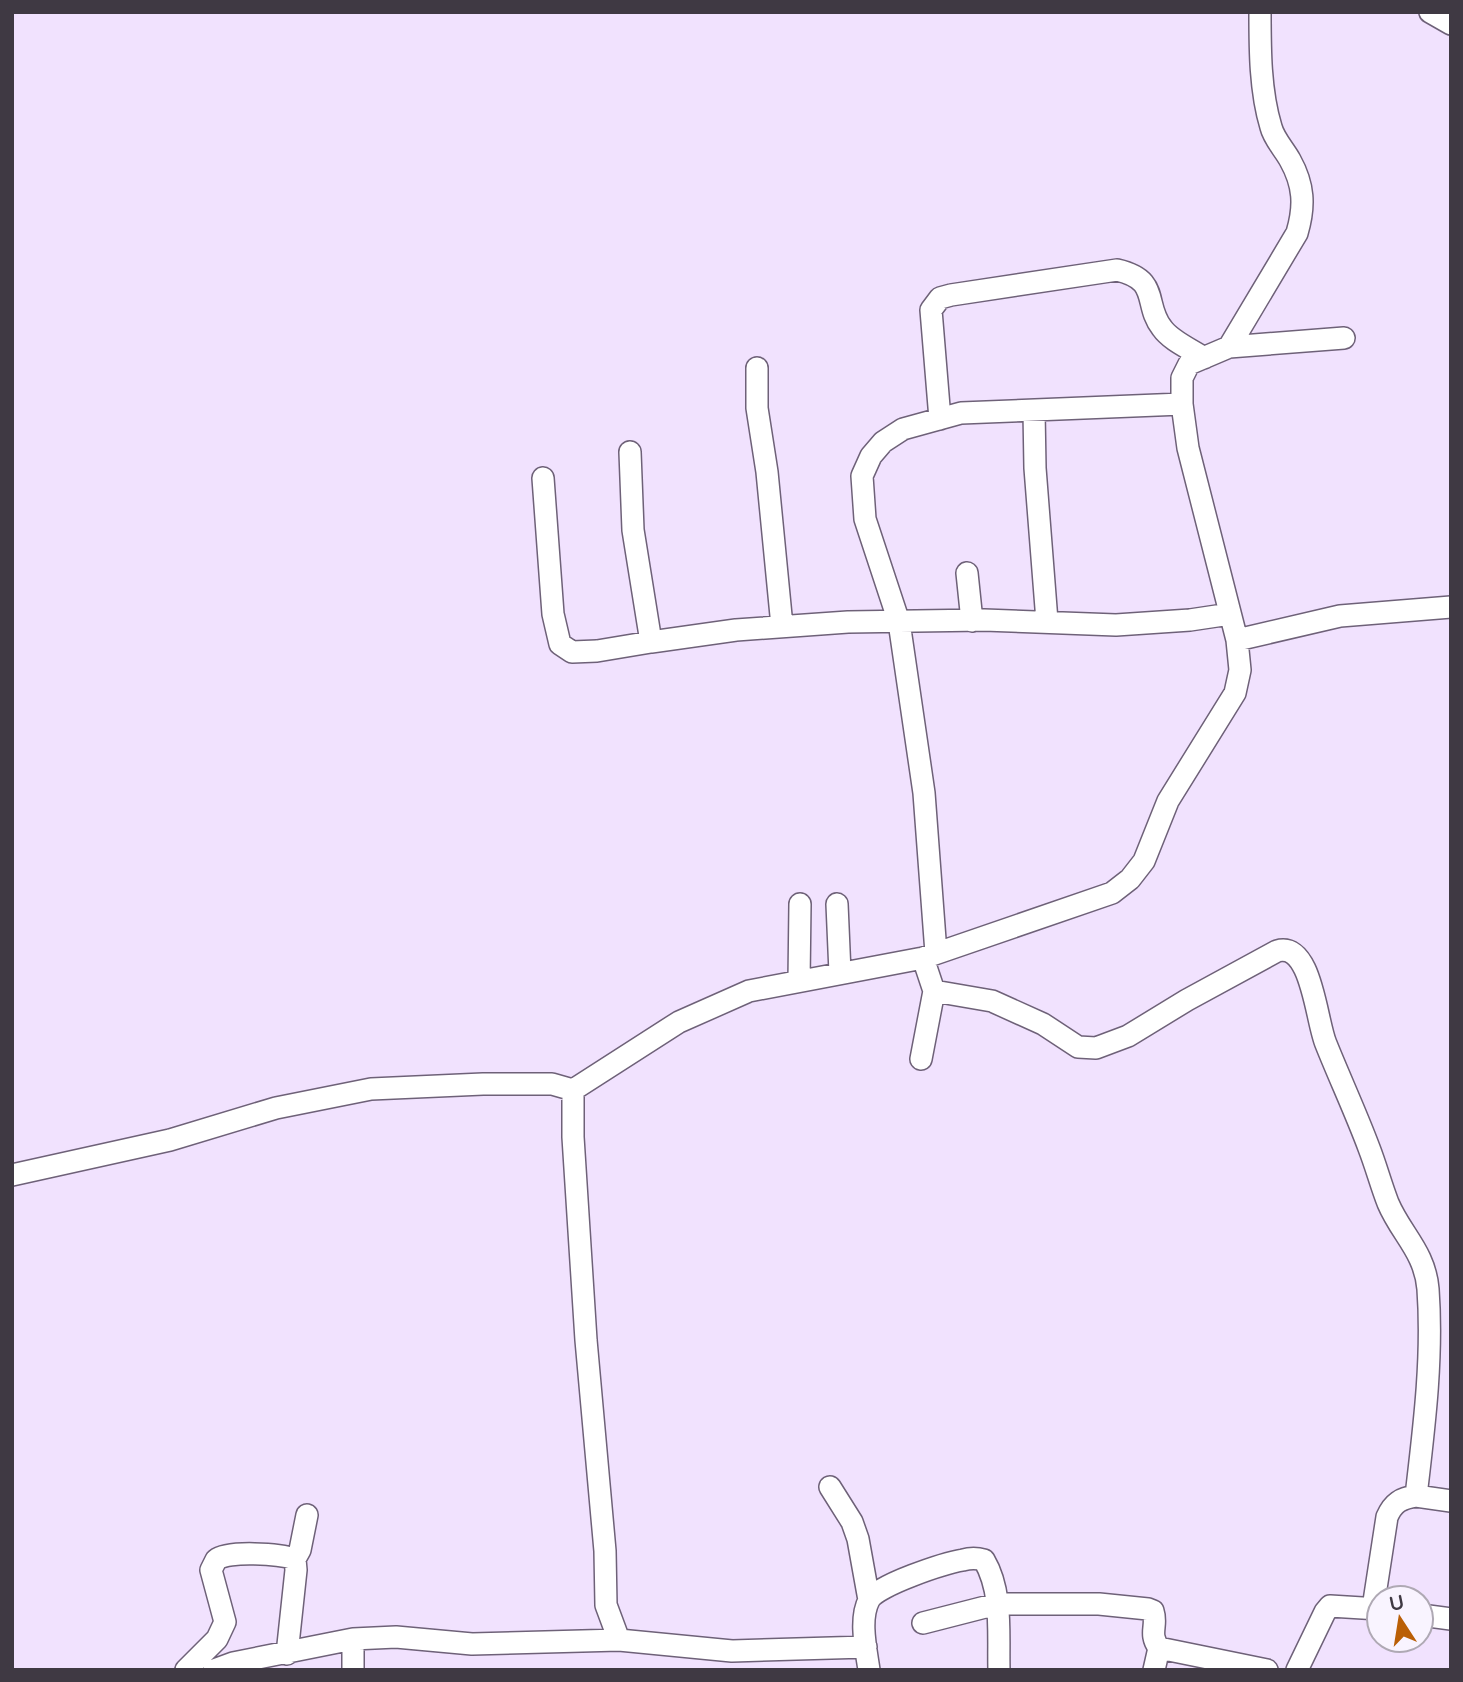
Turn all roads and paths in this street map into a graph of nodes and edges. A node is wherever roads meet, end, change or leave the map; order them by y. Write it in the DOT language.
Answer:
graph roads {
  1 [pos="1260,12"];
  2 [pos="1430,12"];
  3 [pos="1451,24"];
  4 [pos="1344,338"];
  5 [pos="1229,347"];
  6 [pos="1204,358"];
  7 [pos="757,368"];
  8 [pos="1182,404"];
  9 [pos="1034,411"];
  10 [pos="940,418"];
  11 [pos="630,452"];
  12 [pos="543,478"];
  13 [pos="967,573"];
  14 [pos="1451,607"];
  15 [pos="1230,614"];
  16 [pos="971,621"];
  17 [pos="1047,621"];
  18 [pos="899,622"];
  19 [pos="782,626"];
  20 [pos="1237,640"];
  21 [pos="651,642"];
  22 [pos="800,904"];
  23 [pos="838,904"];
  24 [pos="930,956"];
  25 [pos="841,973"];
  26 [pos="799,981"];
  27 [pos="934,991"];
  28 [pos="921,1059"];
  29 [pos="573,1090"];
  30 [pos="12,1175"];
  31 [pos="830,1487"];
  32 [pos="1416,1496"];
  33 [pos="1451,1502"];
  34 [pos="307,1515"];
  35 [pos="295,1559"];
  36 [pos="1379,1584"];
  37 [pos="869,1600"];
  38 [pos="997,1604"];
  39 [pos="1365,1608"];
  40 [pos="923,1623"];
  41 [pos="353,1639"];
  42 [pos="619,1640"];
  43 [pos="866,1647"];
  44 [pos="1159,1648"];
  45 [pos="287,1654"];
  46 [pos="186,1670"];
  47 [pos="214,1670"];
  48 [pos="352,1670"];
  49 [pos="869,1670"];
  50 [pos="999,1670"];
  51 [pos="1154,1670"];
  52 [pos="1267,1670"];
  53 [pos="1297,1670"];
  1 -- 5 [label="street"];
  2 -- 3 [label="street"];
  4 -- 5 [label="street"];
  5 -- 6 [label="street"];
  6 -- 8 [label="street"];
  6 -- 10 [label="street"];
  7 -- 19 [label="street"];
  8 -- 9 [label="street"];
  8 -- 15 [label="street"];
  9 -- 10 [label="street"];
  9 -- 17 [label="street"];
  10 -- 18 [label="street"];
  11 -- 21 [label="street"];
  12 -- 21 [label="street"];
  13 -- 16 [label="street"];
  14 -- 20 [label="street"];
  15 -- 17 [label="street"];
  15 -- 20 [label="street"];
  16 -- 17 [label="street"];
  16 -- 18 [label="street"];
  18 -- 19 [label="street"];
  18 -- 24 [label="street"];
  19 -- 21 [label="street"];
  20 -- 24 [label="street"];
  22 -- 26 [label="street"];
  23 -- 25 [label="street"];
  24 -- 25 [label="street"];
  24 -- 27 [label="street"];
  25 -- 26 [label="street"];
  26 -- 29 [label="street"];
  27 -- 28 [label="street"];
  27 -- 32 [label="street"];
  29 -- 30 [label="street"];
  29 -- 42 [label="street"];
  31 -- 37 [label="street"];
  32 -- 33 [label="street"];
  32 -- 36 [label="street"];
  34 -- 35 [label="street"];
  35 -- 45 [label="street"];
  35 -- 46 [label="street"];
  37 -- 38 [label="street"];
  37 -- 43 [label="street"];
  38 -- 40 [label="street"];
  38 -- 44 [label="street"];
  38 -- 50 [label="street"];
  39 -- 53 [label="street"];
  41 -- 42 [label="street"];
  41 -- 45 [label="street"];
  41 -- 48 [label="street"];
  42 -- 43 [label="street"];
  43 -- 49 [label="street"];
  44 -- 51 [label="street"];
  44 -- 52 [label="street"];
  45 -- 47 [label="street"];
}
